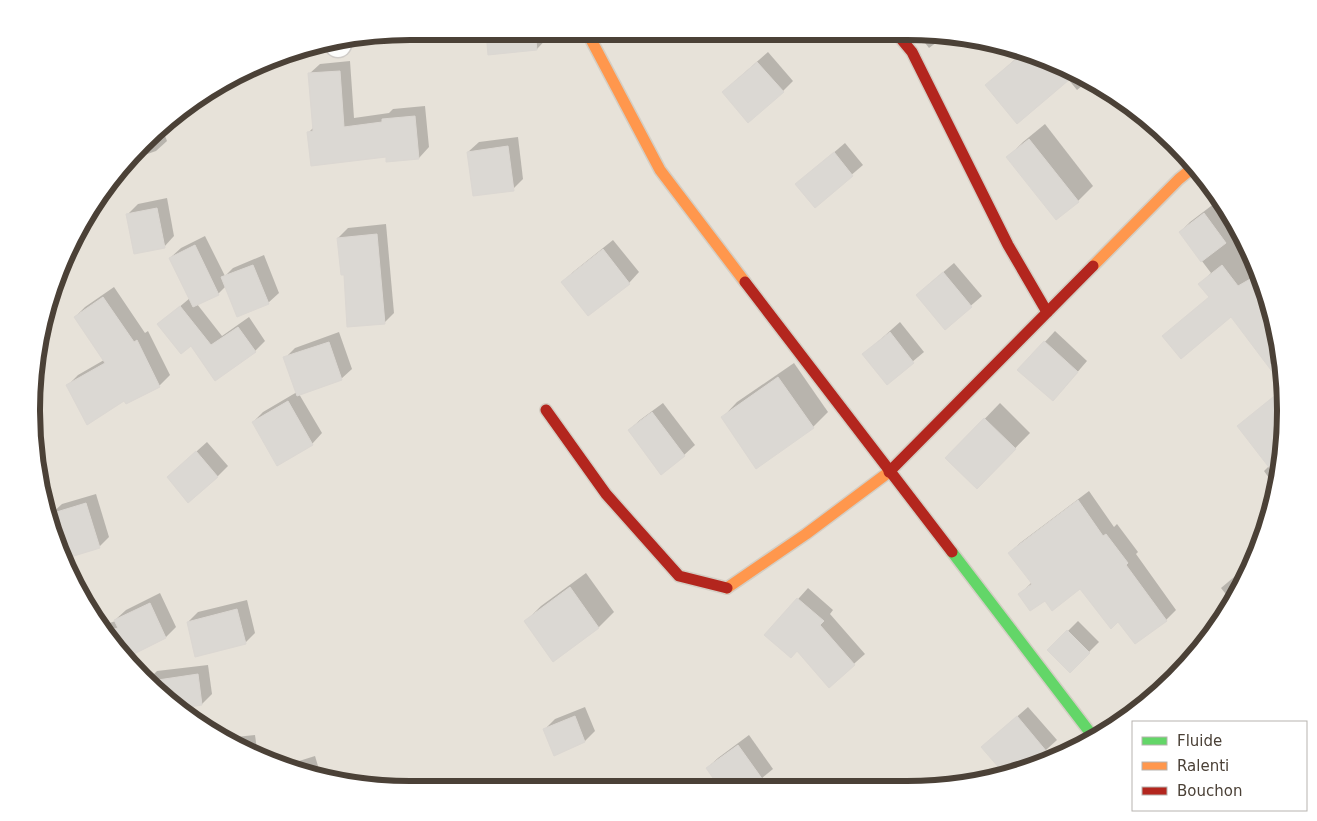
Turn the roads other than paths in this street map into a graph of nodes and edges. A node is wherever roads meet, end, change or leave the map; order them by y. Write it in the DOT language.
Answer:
graph roads {
  1 [pos="591,40"];
  2 [pos="902,40"];
  3 [pos="1189,171"];
  4 [pos="1047,312"];
  5 [pos="546,410"];
  6 [pos="890,471"];
  7 [pos="1090,732"];
  1 -- 6 [label="street"];
  2 -- 4 [label="street"];
  3 -- 4 [label="street"];
  4 -- 6 [label="street"];
  5 -- 6 [label="street"];
  6 -- 7 [label="street"];
}
